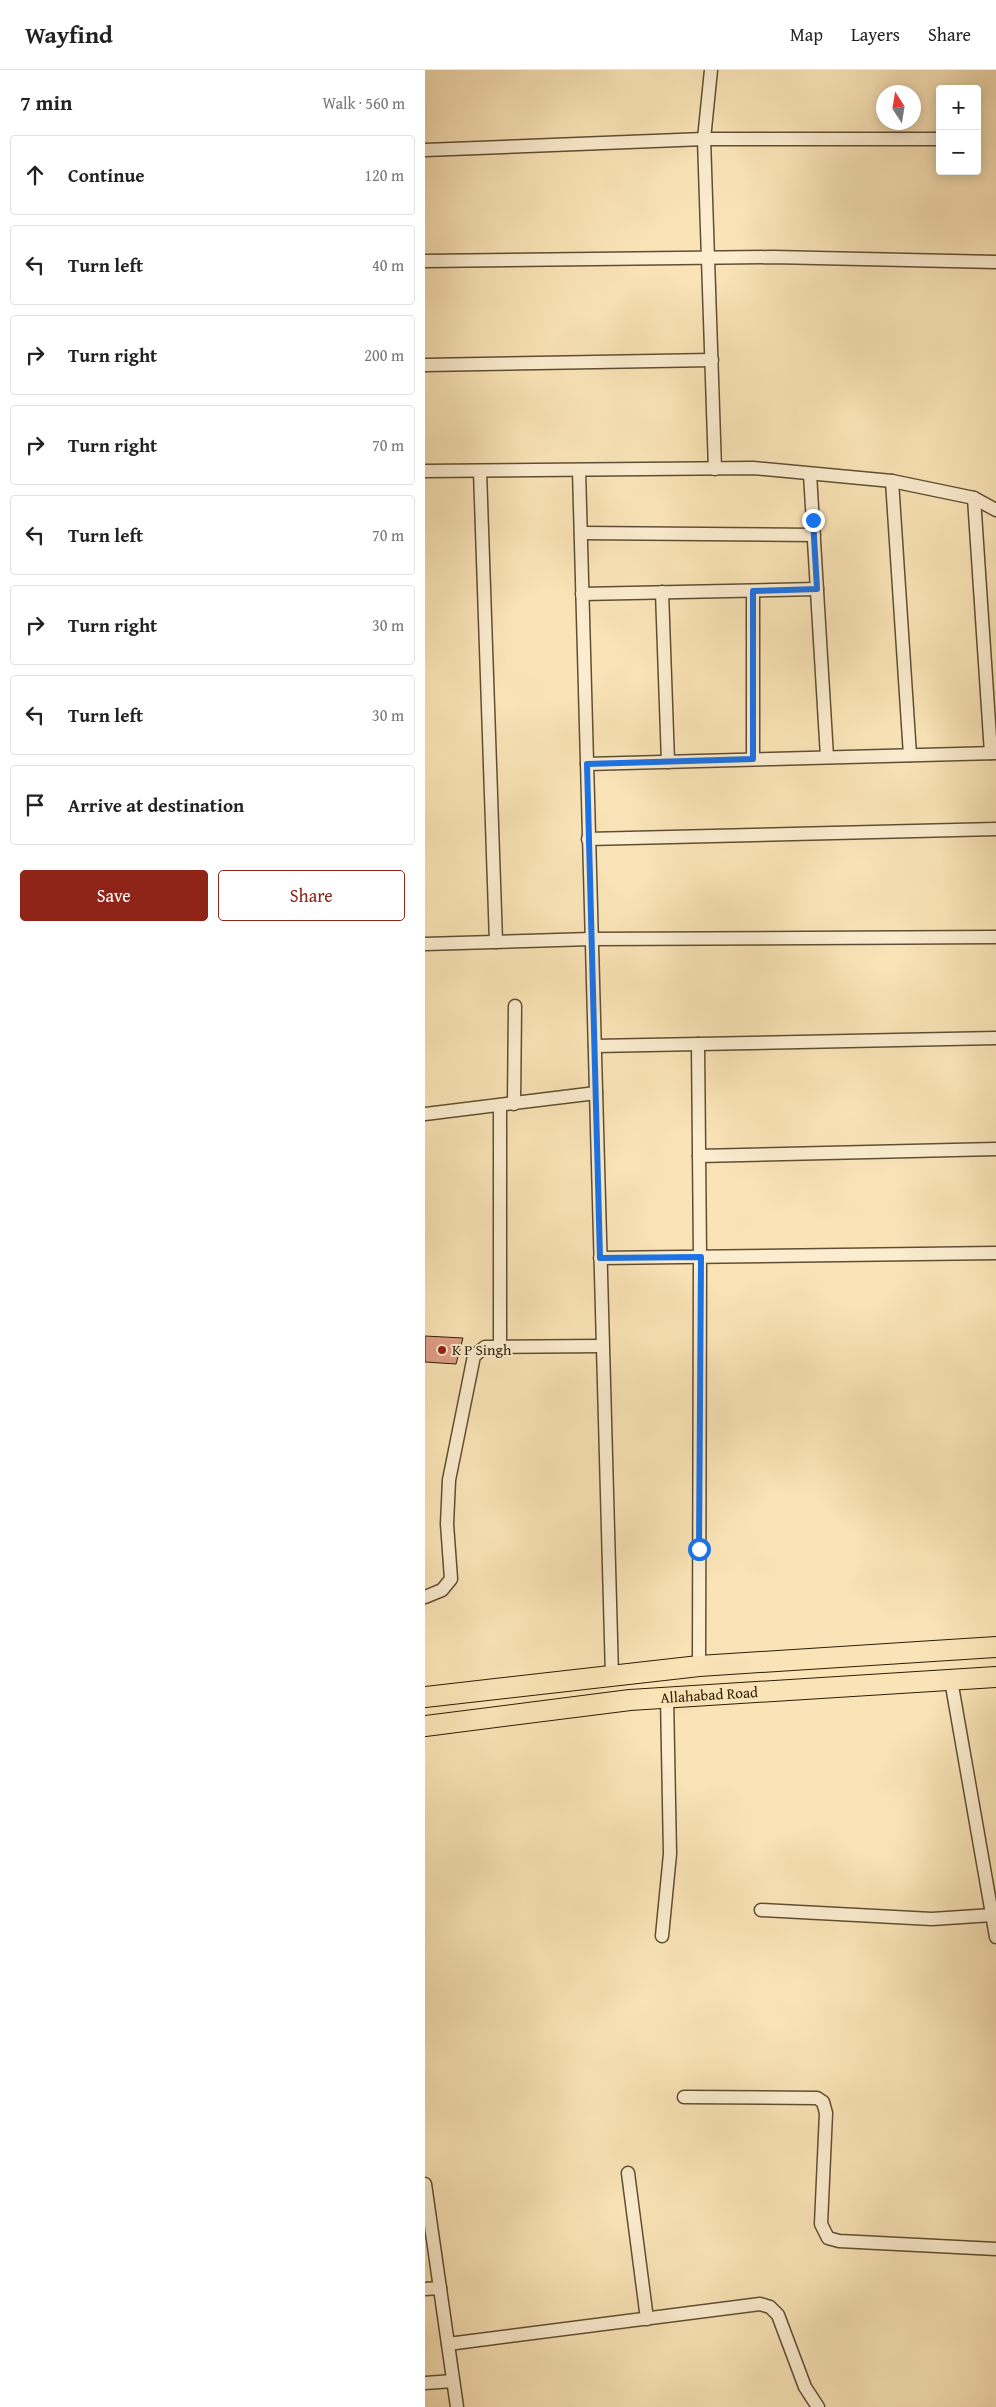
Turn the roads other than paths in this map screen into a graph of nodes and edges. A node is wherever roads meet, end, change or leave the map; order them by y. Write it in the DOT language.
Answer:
graph roads {
  1 [pos="711,70"];
  2 [pos="936,138"];
  3 [pos="704,139"];
  4 [pos="425,150"];
  5 [pos="708,258"];
  6 [pos="425,261"];
  7 [pos="996,262"];
  8 [pos="712,360"];
  9 [pos="425,365"];
  10 [pos="715,469"];
  11 [pos="480,470"];
  12 [pos="579,470"];
  13 [pos="425,471"];
  14 [pos="810,474"];
  15 [pos="892,481"];
  16 [pos="974,498"];
  17 [pos="996,510"];
  18 [pos="581,533"];
  19 [pos="814,535"];
  20 [pos="817,589"];
  21 [pos="753,591"];
  22 [pos="662,592"];
  23 [pos="582,594"];
  24 [pos="994,753"];
  25 [pos="910,755"];
  26 [pos="827,757"];
  27 [pos="753,759"];
  28 [pos="668,762"];
  29 [pos="587,764"];
  30 [pos="996,829"];
  31 [pos="588,838"];
  32 [pos="996,937"];
  33 [pos="591,939"];
  34 [pos="496,942"];
  35 [pos="425,944"];
  36 [pos="515,1006"];
  37 [pos="996,1038"];
  38 [pos="698,1044"];
  39 [pos="595,1046"];
  40 [pos="596,1093"];
  41 [pos="514,1104"];
  42 [pos="500,1106"];
  43 [pos="425,1114"];
  44 [pos="996,1149"];
  45 [pos="699,1156"];
  46 [pos="996,1253"];
  47 [pos="701,1257"];
  48 [pos="600,1258"];
  49 [pos="602,1346"];
  50 [pos="500,1347"];
  51 [pos="425,1597"];
  52 [pos="996,1647"];
  53 [pos="699,1666"];
  54 [pos="612,1676"];
  55 [pos="996,1677"];
  56 [pos="951,1680"];
  57 [pos="425,1697"];
  58 [pos="667,1697"];
  59 [pos="425,1726"];
  60 [pos="761,1910"];
  61 [pos="992,1915"];
  62 [pos="662,1936"];
  63 [pos="996,1937"];
  64 [pos="684,2097"];
  65 [pos="628,2173"];
  66 [pos="425,2184"];
  67 [pos="426,2208"];
  68 [pos="996,2249"];
  69 [pos="440,2288"];
  70 [pos="425,2290"];
  71 [pos="647,2319"];
  72 [pos="448,2344"];
  73 [pos="453,2381"];
  74 [pos="425,2384"];
  75 [pos="457,2407"];
  76 [pos="818,2407"];
  1 -- 3 [label="street"];
  2 -- 3 [label="street"];
  3 -- 4 [label="street"];
  3 -- 5 [label="street"];
  5 -- 6 [label="street"];
  5 -- 7 [label="street"];
  5 -- 8 [label="street"];
  8 -- 9 [label="street"];
  8 -- 10 [label="street"];
  10 -- 12 [label="street"];
  10 -- 14 [label="street"];
  11 -- 12 [label="street"];
  11 -- 13 [label="street"];
  11 -- 34 [label="street"];
  12 -- 18 [label="street"];
  14 -- 15 [label="street"];
  14 -- 19 [label="street"];
  15 -- 16 [label="street"];
  15 -- 25 [label="street"];
  16 -- 17 [label="street"];
  16 -- 24 [label="street"];
  18 -- 19 [label="street"];
  18 -- 23 [label="street"];
  19 -- 20 [label="street"];
  20 -- 21 [label="street"];
  20 -- 26 [label="street"];
  21 -- 22 [label="street"];
  21 -- 27 [label="street"];
  22 -- 23 [label="street"];
  22 -- 28 [label="street"];
  23 -- 29 [label="street"];
  24 -- 25 [label="street"];
  25 -- 26 [label="street"];
  26 -- 27 [label="street"];
  27 -- 28 [label="street"];
  28 -- 29 [label="street"];
  29 -- 31 [label="street"];
  30 -- 31 [label="street"];
  31 -- 33 [label="street"];
  32 -- 33 [label="street"];
  33 -- 34 [label="street"];
  33 -- 39 [label="street"];
  34 -- 35 [label="street"];
  36 -- 41 [label="street"];
  37 -- 38 [label="street"];
  38 -- 39 [label="street"];
  38 -- 45 [label="street"];
  39 -- 40 [label="street"];
  40 -- 41 [label="street"];
  40 -- 48 [label="street"];
  41 -- 42 [label="street"];
  42 -- 43 [label="street"];
  42 -- 50 [label="street"];
  44 -- 45 [label="street"];
  45 -- 47 [label="street"];
  46 -- 47 [label="street"];
  47 -- 48 [label="street"];
  47 -- 53 [label="street"];
  48 -- 49 [label="street"];
  49 -- 50 [label="street"];
  49 -- 54 [label="street"];
  50 -- 51 [label="street"];
  52 -- 53 [label="main road"];
  53 -- 54 [label="main road"];
  54 -- 57 [label="main road"];
  55 -- 56 [label="main road, Allahabad Road"];
  56 -- 58 [label="main road, Allahabad Road"];
  56 -- 61 [label="street"];
  58 -- 59 [label="main road, Allahabad Road"];
  58 -- 62 [label="street"];
  60 -- 61 [label="street"];
  61 -- 63 [label="street"];
  64 -- 68 [label="street"];
  65 -- 71 [label="street"];
  66 -- 67 [label="street"];
  67 -- 69 [label="street"];
  69 -- 70 [label="street"];
  69 -- 72 [label="street"];
  71 -- 72 [label="street"];
  71 -- 76 [label="street"];
  72 -- 73 [label="street"];
  73 -- 74 [label="street"];
  73 -- 75 [label="street"];
}
